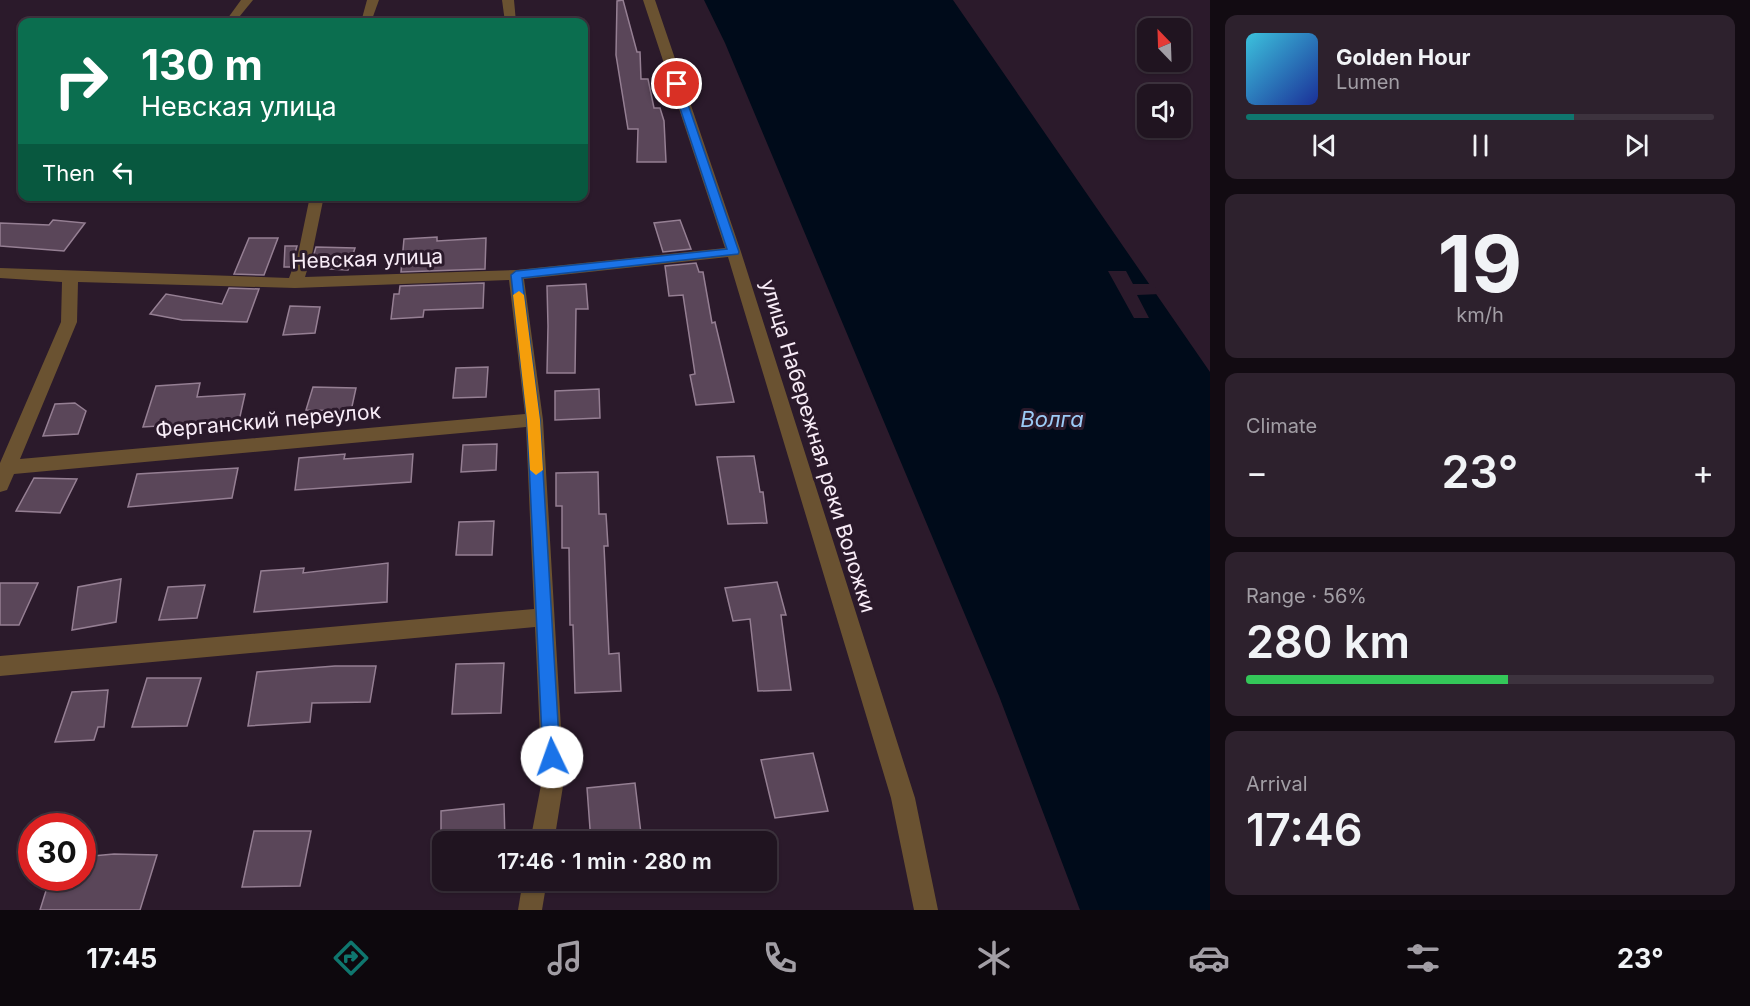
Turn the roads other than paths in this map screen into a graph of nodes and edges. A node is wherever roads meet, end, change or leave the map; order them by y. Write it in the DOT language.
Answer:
graph roads {
  1 [pos="247,0"];
  2 [pos="373,0"];
  3 [pos="508,0"];
  4 [pos="650,0"];
  5 [pos="233,18"];
  6 [pos="367,18"];
  7 [pos="510,18"];
  8 [pos="316,201"];
  9 [pos="734,252"];
  10 [pos="0,273"];
  11 [pos="516,275"];
  12 [pos="70,277"];
  13 [pos="295,283"];
  14 [pos="534,420"];
  15 [pos="7,467"];
  16 [pos="0,485"];
  17 [pos="544,617"];
  18 [pos="0,666"];
  19 [pos="544,831"];
  20 [pos="533,891"];
  21 [pos="530,910"];
  22 [pos="926,910"];
  1 -- 5 [label="street"];
  2 -- 6 [label="street"];
  3 -- 7 [label="street"];
  4 -- 9 [label="street, улица Набережная реки Воложки"];
  8 -- 13 [label="street"];
  9 -- 11 [label="street, Невская улица"];
  9 -- 22 [label="street, улица Набережная реки Воложки"];
  10 -- 12 [label="street, Невская улица"];
  11 -- 13 [label="street, Невская улица"];
  11 -- 14 [label="street"];
  12 -- 13 [label="street, Невская улица"];
  12 -- 15 [label="street"];
  14 -- 15 [label="street, Ферганский переулок"];
  14 -- 17 [label="street"];
  15 -- 16 [label="street"];
  17 -- 18 [label="street"];
  17 -- 19 [label="street"];
  20 -- 21 [label="street"];
}
